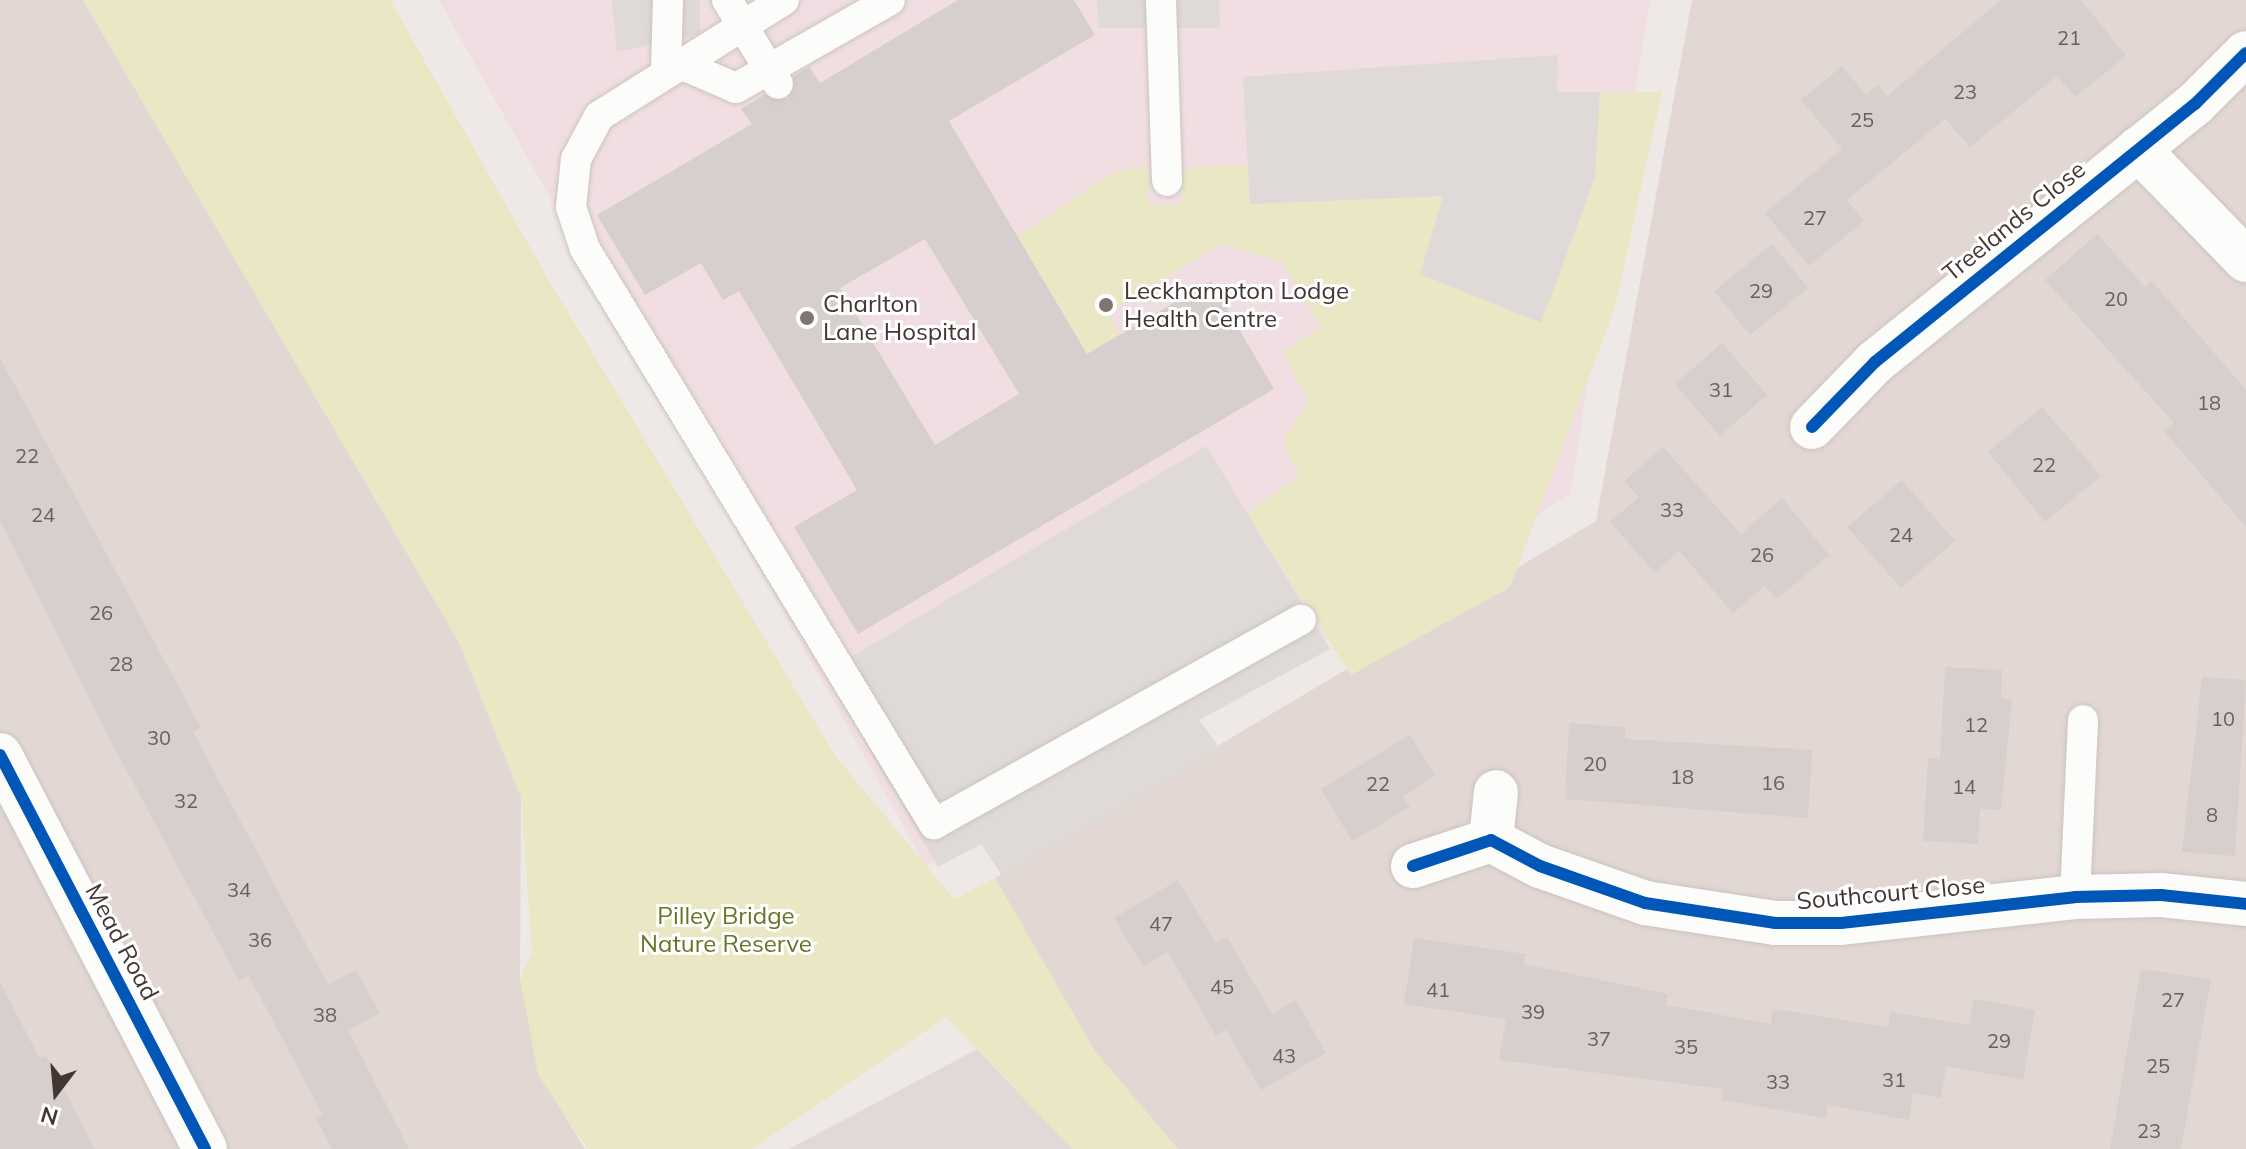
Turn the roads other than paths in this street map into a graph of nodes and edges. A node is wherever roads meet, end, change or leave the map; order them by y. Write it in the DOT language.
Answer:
graph roads {
  1 [pos="668,0"];
  2 [pos="784,0"];
  3 [pos="890,0"];
  4 [pos="1161,0"];
  5 [pos="734,12"];
  6 [pos="2246,53"];
  7 [pos="672,66"];
  8 [pos="773,77"];
  9 [pos="2138,149"];
  10 [pos="1167,181"];
  11 [pos="2246,260"];
  12 [pos="1812,427"];
  13 [pos="1301,620"];
  14 [pos="2083,720"];
  15 [pos="0,755"];
  16 [pos="1496,792"];
  17 [pos="1491,840"];
  18 [pos="1413,866"];
  19 [pos="2075,897"];
  20 [pos="2246,904"];
  21 [pos="205,1149"];
  1 -- 7 [label="lane"];
  2 -- 5 [label="lane"];
  3 -- 8 [label="lane"];
  4 -- 10 [label="lane"];
  5 -- 7 [label="lane"];
  5 -- 8 [label="lane"];
  6 -- 9 [label="street, Treelands Close"];
  7 -- 8 [label="lane"];
  7 -- 13 [label="lane"];
  9 -- 11 [label="street"];
  9 -- 12 [label="street, Treelands Close"];
  14 -- 19 [label="lane"];
  15 -- 21 [label="street, Mead Road"];
  16 -- 17 [label="street"];
  17 -- 18 [label="street"];
  17 -- 19 [label="street, Southcourt Close"];
  19 -- 20 [label="street, Southcourt Close"];
}
